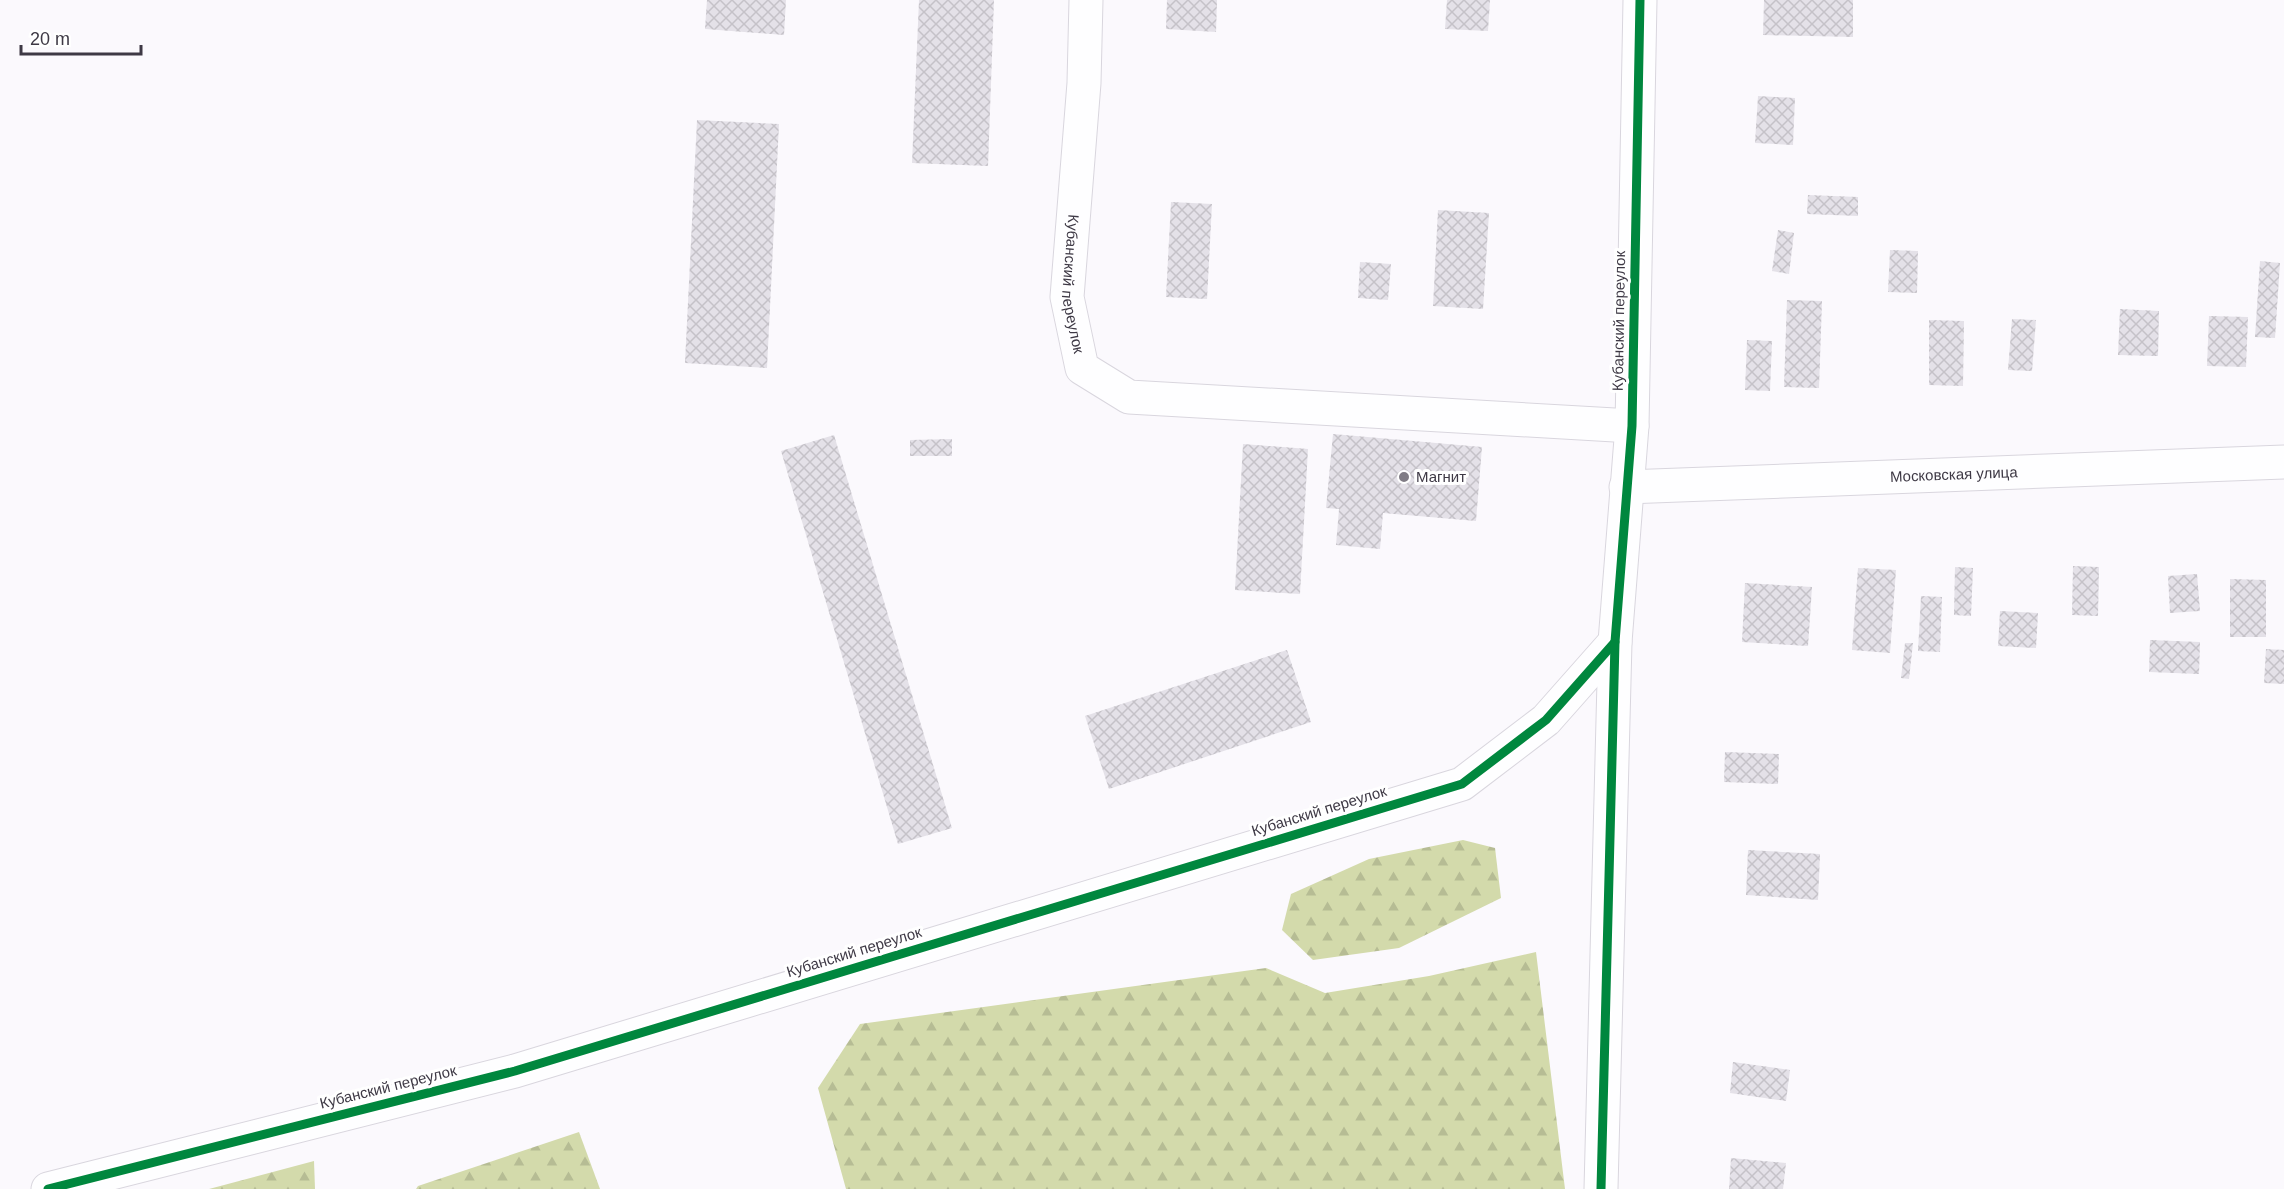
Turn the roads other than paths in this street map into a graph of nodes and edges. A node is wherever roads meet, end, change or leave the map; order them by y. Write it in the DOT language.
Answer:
graph roads {
  1 [pos="1086,0"];
  2 [pos="1640,0"];
  3 [pos="1632,426"];
  4 [pos="2284,462"];
  5 [pos="1626,487"];
  6 [pos="1615,642"];
  7 [pos="48,1189"];
  8 [pos="1601,1189"];
  1 -- 3 [label="street, Кубанский переулок"];
  2 -- 3 [label="street, Кубанский переулок"];
  3 -- 5 [label="street, Кубанский переулок"];
  4 -- 5 [label="street, Московская улица"];
  5 -- 6 [label="street, Кубанский переулок"];
  6 -- 7 [label="street, Кубанский переулок"];
  6 -- 8 [label="street, Кубанский переулок"];
}
